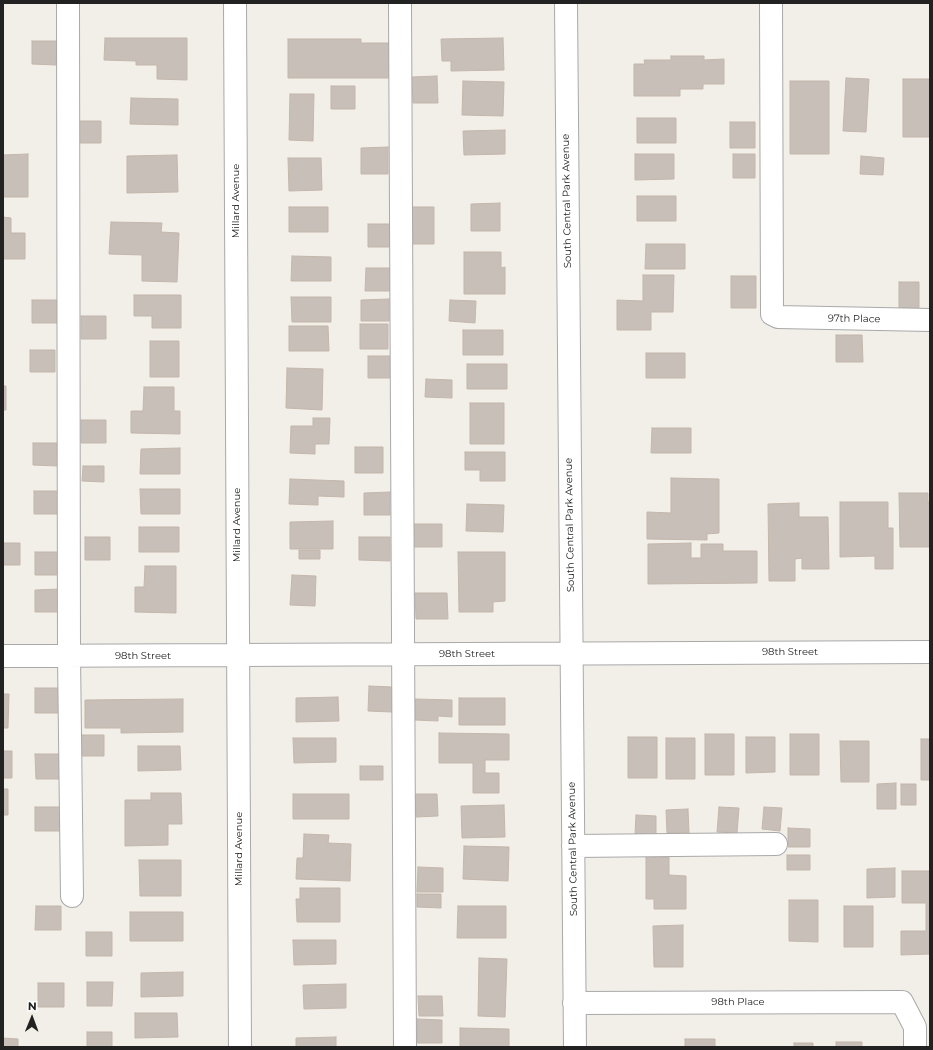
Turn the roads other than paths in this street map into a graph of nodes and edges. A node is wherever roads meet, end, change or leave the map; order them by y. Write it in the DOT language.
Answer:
graph roads {
  1 [pos="68,3"];
  2 [pos="234,3"];
  3 [pos="400,3"];
  4 [pos="566,3"];
  5 [pos="771,3"];
  6 [pos="930,320"];
  7 [pos="930,652"];
  8 [pos="571,653"];
  9 [pos="403,654"];
  10 [pos="238,655"];
  11 [pos="3,656"];
  12 [pos="69,656"];
  13 [pos="776,844"];
  14 [pos="573,846"];
  15 [pos="72,896"];
  16 [pos="574,1003"];
  17 [pos="240,1047"];
  18 [pos="405,1047"];
  19 [pos="575,1047"];
  20 [pos="915,1047"];
  1 -- 12 [label="street"];
  2 -- 10 [label="street, Millard Avenue"];
  3 -- 9 [label="street"];
  4 -- 8 [label="street, South Central Park Avenue"];
  5 -- 6 [label="street, 97th Place"];
  7 -- 8 [label="street, 98th Street"];
  8 -- 9 [label="street, 98th Street"];
  8 -- 14 [label="street, South Central Park Avenue"];
  9 -- 10 [label="street, 98th Street"];
  9 -- 18 [label="street"];
  10 -- 12 [label="street, 98th Street"];
  10 -- 17 [label="street, Millard Avenue"];
  11 -- 12 [label="street, 98th Street"];
  12 -- 15 [label="street"];
  13 -- 14 [label="street"];
  14 -- 16 [label="street, South Central Park Avenue"];
  16 -- 19 [label="street, South Central Park Avenue"];
  16 -- 20 [label="street, 98th Place"];
}
